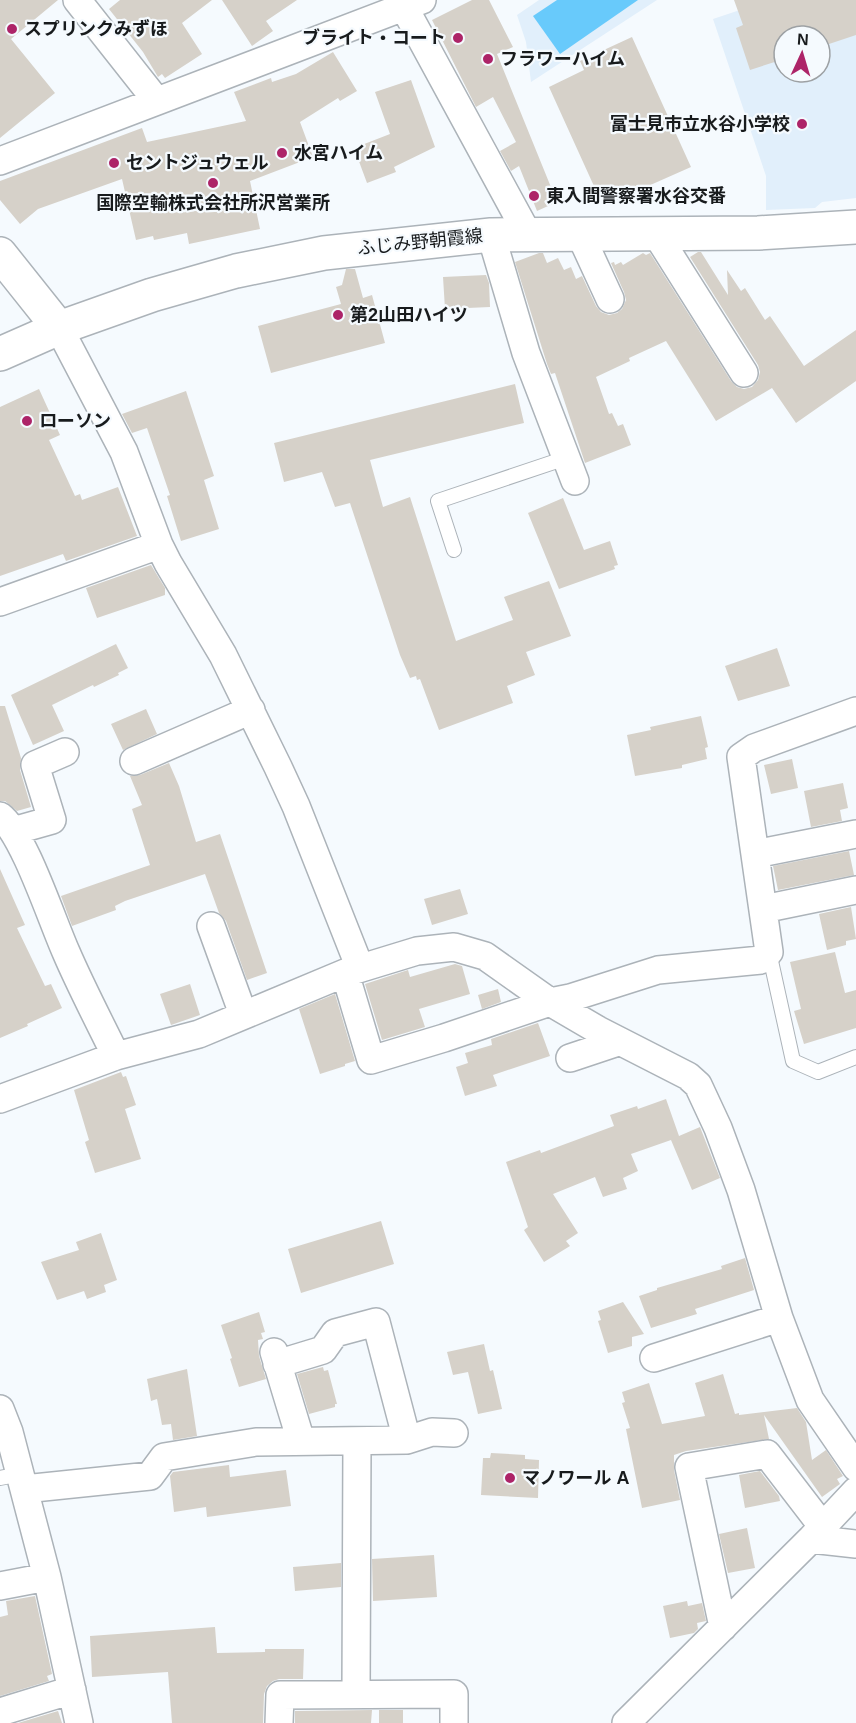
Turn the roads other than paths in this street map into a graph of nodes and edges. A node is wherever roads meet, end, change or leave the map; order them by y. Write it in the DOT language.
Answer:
graph roads {
  1 [pos="77,0"];
  2 [pos="408,2"];
  3 [pos="156,100"];
  4 [pos="0,161"];
  5 [pos="856,227"];
  6 [pos="527,233"];
  7 [pos="580,234"];
  8 [pos="491,235"];
  9 [pos="657,235"];
  10 [pos="0,254"];
  11 [pos="610,299"];
  12 [pos="59,328"];
  13 [pos="0,354"];
  14 [pos="744,373"];
  15 [pos="571,470"];
  16 [pos="159,545"];
  17 [pos="454,550"];
  18 [pos="0,602"];
  19 [pos="251,710"];
  20 [pos="856,711"];
  21 [pos="65,752"];
  22 [pos="134,761"];
  23 [pos="7,824"];
  24 [pos="856,834"];
  25 [pos="755,854"];
  26 [pos="856,890"];
  27 [pos="763,909"];
  28 [pos="211,926"];
  29 [pos="769,952"];
  30 [pos="352,970"];
  31 [pos="550,1002"];
  32 [pos="243,1014"];
  33 [pos="618,1042"];
  34 [pos="116,1056"];
  35 [pos="856,1057"];
  36 [pos="570,1058"];
  37 [pos="0,1099"];
  38 [pos="779,1318"];
  39 [pos="654,1358"];
  40 [pos="0,1409"];
  41 [pos="454,1433"];
  42 [pos="407,1440"];
  43 [pos="301,1441"];
  44 [pos="357,1441"];
  45 [pos="856,1467"];
  46 [pos="15,1480"];
  47 [pos="856,1491"];
  48 [pos="817,1533"];
  49 [pos="856,1544"];
  50 [pos="47,1577"];
  51 [pos="0,1586"];
  52 [pos="723,1627"];
  53 [pos="72,1690"];
  54 [pos="356,1694"];
  55 [pos="0,1712"];
  56 [pos="632,1721"];
  57 [pos="79,1723"];
  58 [pos="279,1723"];
  59 [pos="454,1723"];
  1 -- 3 [label="street"];
  2 -- 3 [label="street"];
  2 -- 6 [label="street"];
  3 -- 4 [label="street"];
  5 -- 9 [label="main road, ふじみ野朝霞線"];
  6 -- 7 [label="main road, ふじみ野朝霞線"];
  6 -- 8 [label="main road, ふじみ野朝霞線"];
  7 -- 9 [label="main road, ふじみ野朝霞線"];
  7 -- 11 [label="street"];
  8 -- 12 [label="main road, ふじみ野朝霞線"];
  8 -- 15 [label="street"];
  9 -- 14 [label="street"];
  10 -- 12 [label="main road"];
  12 -- 13 [label="main road, ふじみ野朝霞線"];
  12 -- 16 [label="street"];
  15 -- 17 [label="lane"];
  16 -- 18 [label="street"];
  16 -- 19 [label="street"];
  19 -- 22 [label="street"];
  19 -- 30 [label="street"];
  20 -- 25 [label="street"];
  21 -- 23 [label="street"];
  23 -- 34 [label="street"];
  24 -- 25 [label="street"];
  25 -- 27 [label="street"];
  26 -- 27 [label="street"];
  27 -- 29 [label="street"];
  28 -- 32 [label="street"];
  29 -- 31 [label="street"];
  29 -- 35 [label="lane"];
  30 -- 31 [label="street"];
  30 -- 31 [label="street"];
  30 -- 32 [label="street"];
  31 -- 33 [label="street"];
  32 -- 34 [label="street"];
  33 -- 36 [label="street"];
  33 -- 38 [label="street"];
  34 -- 37 [label="street"];
  38 -- 39 [label="street"];
  38 -- 45 [label="street"];
  40 -- 46 [label="street"];
  41 -- 42 [label="street"];
  42 -- 43 [label="street"];
  42 -- 44 [label="street"];
  43 -- 44 [label="street"];
  43 -- 46 [label="street"];
  44 -- 54 [label="street"];
  46 -- 50 [label="street"];
  47 -- 48 [label="street"];
  48 -- 49 [label="street"];
  48 -- 52 [label="street"];
  48 -- 52 [label="street"];
  50 -- 51 [label="street"];
  50 -- 53 [label="street"];
  52 -- 56 [label="street"];
  53 -- 55 [label="street"];
  53 -- 57 [label="street"];
  54 -- 58 [label="street"];
  54 -- 59 [label="street"];
}
